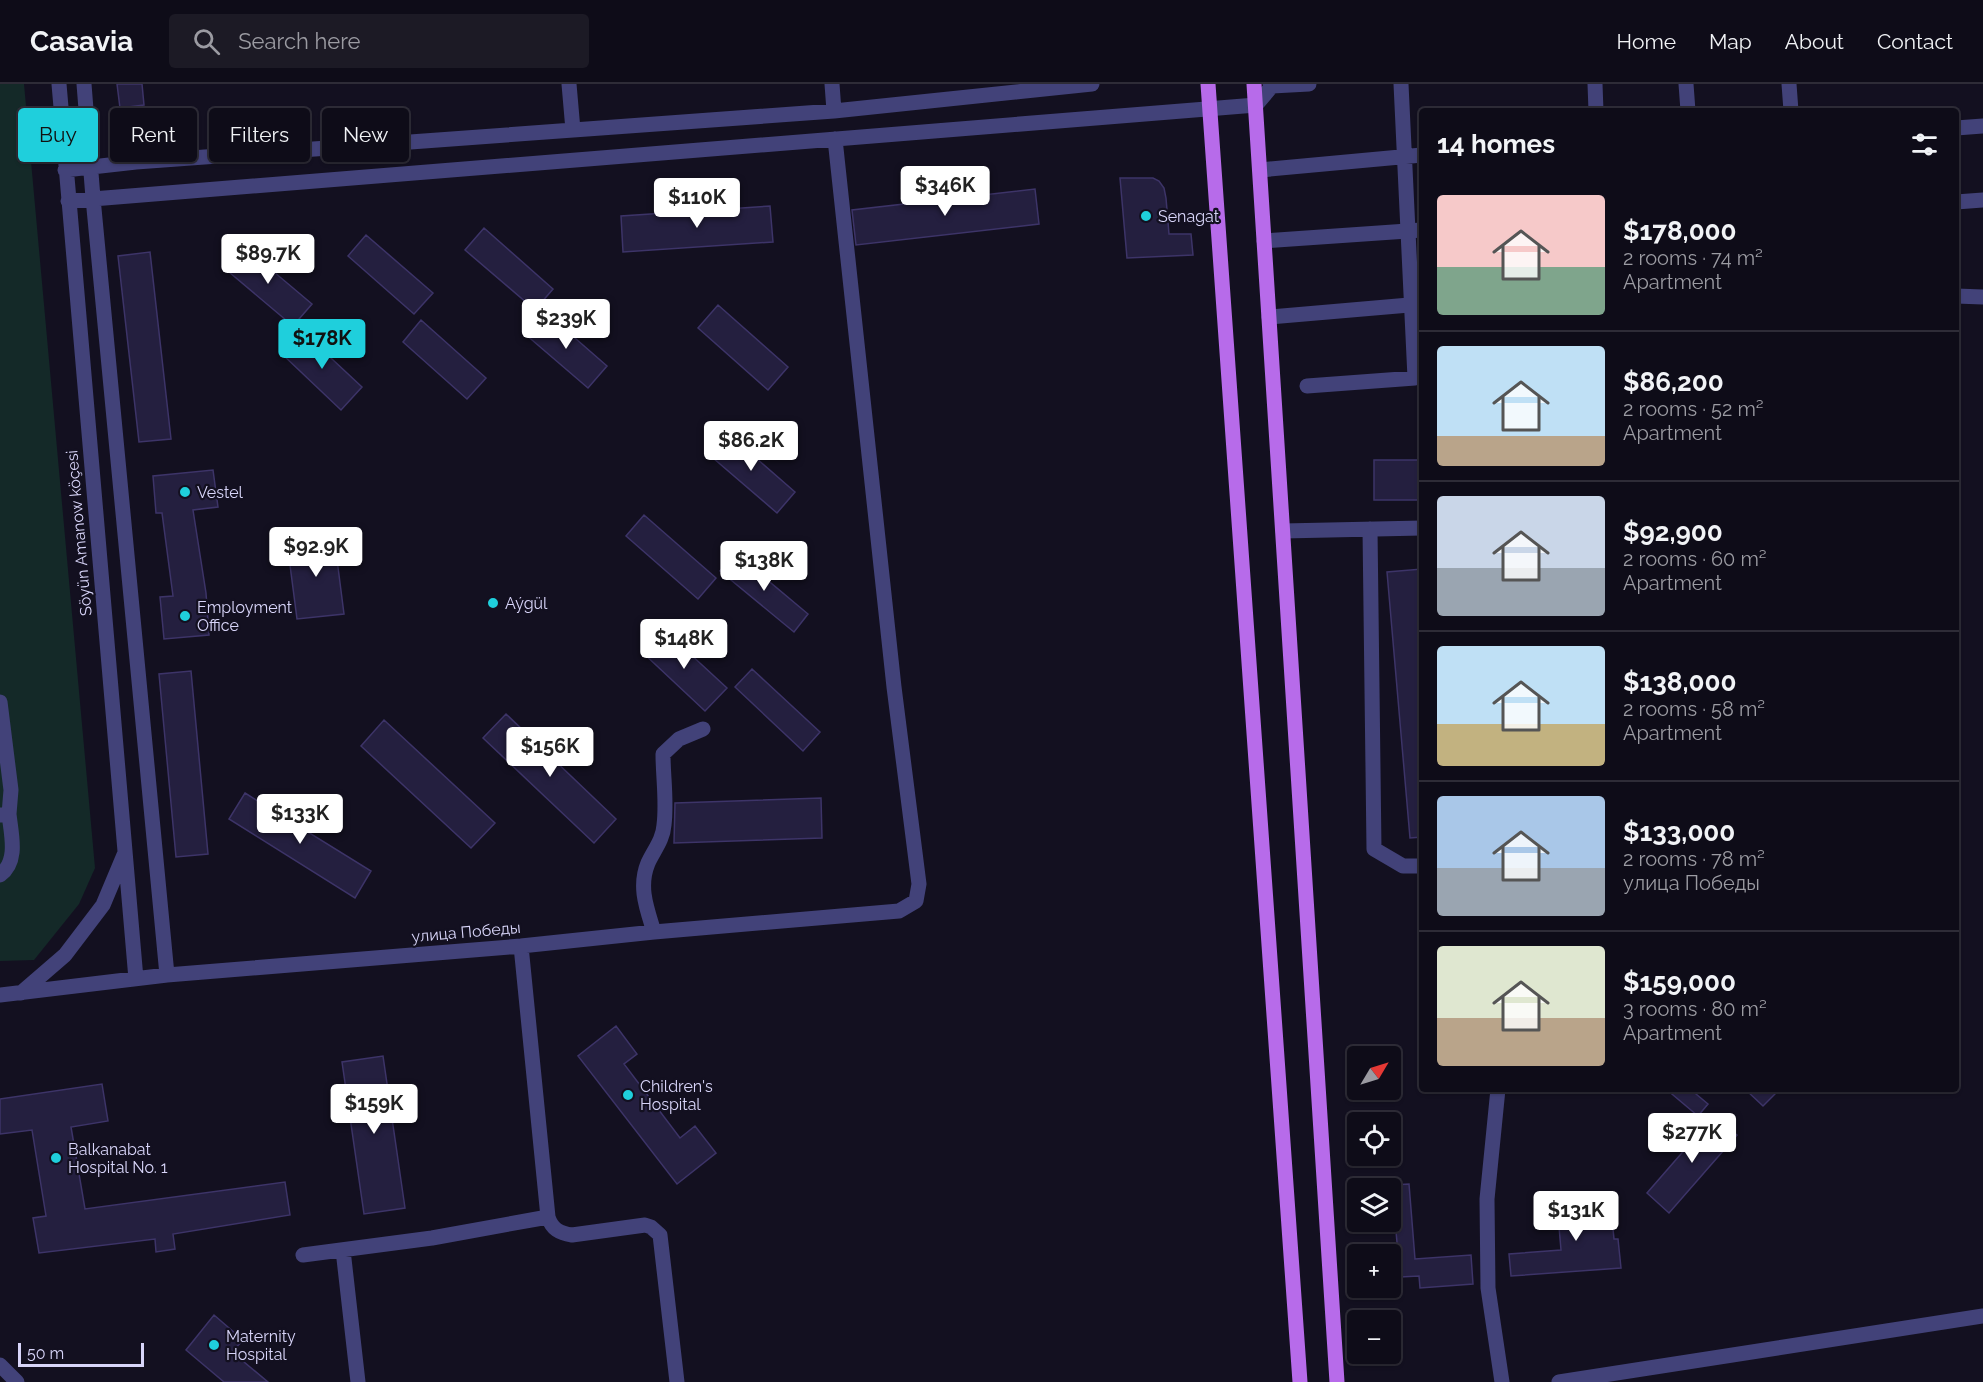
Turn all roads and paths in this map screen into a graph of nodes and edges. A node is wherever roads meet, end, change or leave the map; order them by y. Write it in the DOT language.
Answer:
graph roads {
  1 [pos="59,84"];
  2 [pos="84,84"];
  3 [pos="568,84"];
  4 [pos="832,84"];
  5 [pos="1092,84"];
  6 [pos="1208,84"];
  7 [pos="1254,84"];
  8 [pos="1309,84"];
  9 [pos="1401,84"];
  10 [pos="1595,84"];
  11 [pos="1686,84"];
  12 [pos="1789,84"];
  13 [pos="1271,85"];
  14 [pos="1256,105"];
  15 [pos="1209,108"];
  16 [pos="1596,108"];
  17 [pos="1688,108"];
  18 [pos="1791,108"];
  19 [pos="834,111"];
  20 [pos="1983,126"];
  21 [pos="1959,128"];
  22 [pos="573,130"];
  23 [pos="835,139"];
  24 [pos="1419,155"];
  25 [pos="1405,156"];
  26 [pos="91,168"];
  27 [pos="65,170"];
  28 [pos="1260,170"];
  29 [pos="93,198"];
  30 [pos="1983,200"];
  31 [pos="68,201"];
  32 [pos="1959,201"];
  33 [pos="1415,231"];
  34 [pos="1264,241"];
  35 [pos="1959,296"];
  36 [pos="1983,297"];
  37 [pos="1417,304"];
  38 [pos="1269,317"];
  39 [pos="1307,386"];
  40 [pos="1419,528"];
  41 [pos="1370,529"];
  42 [pos="1283,531"];
  43 [pos="0,702"];
  44 [pos="703,729"];
  45 [pos="5,814"];
  46 [pos="125,852"];
  47 [pos="1419,866"];
  48 [pos="0,875"];
  49 [pos="654,932"];
  50 [pos="521,946"];
  51 [pos="167,975"];
  52 [pos="136,979"];
  53 [pos="21,993"];
  54 [pos="0,995"];
  55 [pos="1498,1092"];
  56 [pos="548,1217"];
  57 [pos="343,1250"];
  58 [pos="303,1255"];
  59 [pos="1983,1316"];
  60 [pos="0,1365"];
  61 [pos="17,1382"];
  62 [pos="358,1382"];
  63 [pos="678,1382"];
  64 [pos="1300,1382"];
  65 [pos="1337,1382"];
  66 [pos="1502,1382"];
  67 [pos="1559,1382"];
  1 -- 27 [label="street, Söyün Amanow köçesi"];
  2 -- 26 [label="street"];
  3 -- 22 [label="street"];
  4 -- 19 [label="street"];
  5 -- 19 [label="street"];
  6 -- 15 [label="main road"];
  7 -- 14 [label="main road"];
  8 -- 13 [label="street"];
  9 -- 25 [label="street"];
  10 -- 16 [label="street"];
  11 -- 17 [label="street"];
  12 -- 18 [label="street"];
  13 -- 14 [label="street"];
  14 -- 15 [label="street"];
  14 -- 28 [label="main road"];
  15 -- 23 [label="street"];
  15 -- 64 [label="main road"];
  19 -- 22 [label="street"];
  20 -- 21 [label="street"];
  22 -- 26 [label="street"];
  23 -- 29 [label="street"];
  23 -- 49 [label="street, улица Победы"];
  24 -- 25 [label="street"];
  25 -- 28 [label="street"];
  25 -- 33 [label="street"];
  26 -- 27 [label="street"];
  26 -- 29 [label="street"];
  27 -- 31 [label="street, Söyün Amanow köçesi"];
  28 -- 34 [label="main road"];
  29 -- 31 [label="street"];
  29 -- 51 [label="street"];
  30 -- 32 [label="street"];
  31 -- 46 [label="street, Söyün Amanow köçesi"];
  33 -- 34 [label="street"];
  33 -- 37 [label="street"];
  34 -- 38 [label="main road"];
  35 -- 36 [label="street"];
  37 -- 38 [label="street"];
  37 -- 39 [label="street"];
  38 -- 42 [label="main road"];
  40 -- 41 [label="street"];
  41 -- 42 [label="street"];
  41 -- 47 [label="street"];
  42 -- 65 [label="main road"];
  43 -- 45 [label="street"];
  44 -- 49 [label="street"];
  45 -- 48 [label="street"];
  46 -- 52 [label="street, Söyün Amanow köçesi"];
  46 -- 53 [label="street"];
  49 -- 50 [label="street, улица Победы"];
  50 -- 51 [label="street, улица Победы"];
  50 -- 56 [label="street"];
  51 -- 52 [label="street, улица Победы"];
  52 -- 53 [label="street, улица Победы"];
  53 -- 54 [label="street, улица Победы"];
  55 -- 66 [label="street"];
  56 -- 57 [label="street"];
  56 -- 63 [label="street"];
  57 -- 58 [label="street"];
  57 -- 62 [label="street"];
  59 -- 67 [label="street"];
  60 -- 61 [label="street"];
}
